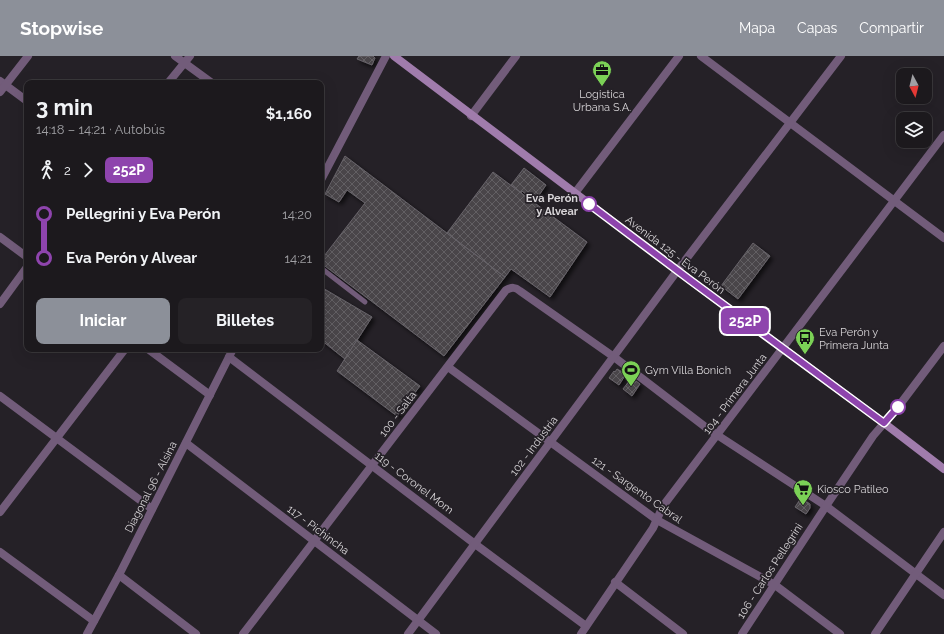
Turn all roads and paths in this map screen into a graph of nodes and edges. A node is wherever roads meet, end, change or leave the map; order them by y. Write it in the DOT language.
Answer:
graph roads {
  1 [pos="28,56"];
  2 [pos="176,56"];
  3 [pos="190,56"];
  4 [pos="386,56"];
  5 [pos="394,56"];
  6 [pos="516,56"];
  7 [pos="679,56"];
  8 [pos="701,56"];
  9 [pos="842,56"];
  10 [pos="184,63"];
  11 [pos="170,80"];
  12 [pos="208,80"];
  13 [pos="3,83"];
  14 [pos="0,92"];
  15 [pos="24,99"];
  16 [pos="471,116"];
  17 [pos="791,122"];
  18 [pos="944,136"];
  19 [pos="324,167"];
  20 [pos="575,193"];
  21 [pos="895,201"];
  22 [pos="0,237"];
  23 [pos="944,238"];
  24 [pos="24,255"];
  25 [pos="324,270"];
  26 [pos="24,271"];
  27 [pos="677,271"];
  28 [pos="365,302"];
  29 [pos="0,304"];
  30 [pos="944,346"];
  31 [pos="783,349"];
  32 [pos="122,352"];
  33 [pos="152,352"];
  34 [pos="232,352"];
  35 [pos="229,357"];
  36 [pos="614,357"];
  37 [pos="448,367"];
  38 [pos="210,395"];
  39 [pos="0,396"];
  40 [pos="884,423"];
  41 [pos="717,435"];
  42 [pos="56,438"];
  43 [pos="550,442"];
  44 [pos="186,443"];
  45 [pos="372,466"];
  46 [pos="944,469"];
  47 [pos="826,506"];
  48 [pos="152,509"];
  49 [pos="0,512"];
  50 [pos="657,520"];
  51 [pos="944,532"];
  52 [pos="314,541"];
  53 [pos="475,544"];
  54 [pos="0,552"];
  55 [pos="915,574"];
  56 [pos="119,575"];
  57 [pos="615,582"];
  58 [pos="775,584"];
  59 [pos="944,595"];
  60 [pos="94,621"];
  61 [pos="418,621"];
  62 [pos="586,626"];
  63 [pos="88,634"];
  64 [pos="196,634"];
  65 [pos="243,634"];
  66 [pos="408,634"];
  67 [pos="436,634"];
  68 [pos="581,634"];
  69 [pos="683,634"];
  70 [pos="742,634"];
  71 [pos="840,634"];
  72 [pos="875,634"];
  1 -- 13 [label="street"];
  2 -- 10 [label="street"];
  3 -- 10 [label="street"];
  4 -- 19 [label="street"];
  5 -- 16 [label="main road, Avenida 125 - Eva Perón"];
  6 -- 16 [label="street"];
  7 -- 20 [label="street"];
  8 -- 17 [label="street"];
  9 -- 17 [label="street, 102 - Industria"];
  10 -- 11 [label="street"];
  10 -- 12 [label="street"];
  13 -- 14 [label="street"];
  13 -- 15 [label="street"];
  16 -- 20 [label="main road, Avenida 125 - Eva Perón"];
  17 -- 21 [label="street"];
  17 -- 27 [label="street, 102 - Industria"];
  18 -- 21 [label="street, 104 - Primera Junta"];
  20 -- 27 [label="main road, Avenida 125 - Eva Perón"];
  21 -- 23 [label="street"];
  21 -- 31 [label="street, 104 - Primera Junta"];
  22 -- 24 [label="street"];
  25 -- 28 [label="lane"];
  26 -- 29 [label="street"];
  27 -- 31 [label="main road, Avenida 125 - Eva Perón"];
  27 -- 36 [label="street, 102 - Industria"];
  30 -- 40 [label="street, 106 - Carlos Pellegrini"];
  31 -- 40 [label="main road, Avenida 125 - Eva Perón"];
  31 -- 41 [label="street, 104 - Primera Junta"];
  32 -- 42 [label="street"];
  33 -- 38 [label="street"];
  34 -- 35 [label="street, Diagonal 96 - Alsina"];
  35 -- 38 [label="street, Diagonal 96 - Alsina"];
  35 -- 45 [label="street, 119 - Coronel Mom"];
  36 -- 37 [label="street, 100 - Salta"];
  36 -- 41 [label="street"];
  36 -- 43 [label="street, 102 - Industria"];
  37 -- 43 [label="street, 121 - Sargento Cabral"];
  37 -- 45 [label="street, 100 - Salta"];
  38 -- 44 [label="street, Diagonal 96 - Alsina"];
  39 -- 42 [label="street"];
  40 -- 46 [label="main road, Avenida 125 - Eva Perón"];
  40 -- 47 [label="street, 106 - Carlos Pellegrini"];
  41 -- 47 [label="street"];
  41 -- 50 [label="street, 104 - Primera Junta"];
  42 -- 48 [label="street"];
  42 -- 49 [label="street"];
  43 -- 50 [label="street, 121 - Sargento Cabral"];
  43 -- 53 [label="street, 102 - Industria"];
  44 -- 48 [label="street, Diagonal 96 - Alsina"];
  44 -- 52 [label="street, 117 - Pichincha"];
  45 -- 52 [label="street, 100 - Salta"];
  45 -- 53 [label="street, 119 - Coronel Mom"];
  47 -- 55 [label="street"];
  47 -- 58 [label="street, 106 - Carlos Pellegrini"];
  48 -- 56 [label="street, Diagonal 96 - Alsina"];
  50 -- 57 [label="street, 104 - Primera Junta"];
  50 -- 58 [label="street, 121 - Sargento Cabral"];
  51 -- 55 [label="street"];
  52 -- 61 [label="street, 117 - Pichincha"];
  52 -- 65 [label="street, 100 - Salta"];
  53 -- 61 [label="street, 102 - Industria"];
  53 -- 62 [label="street, 119 - Coronel Mom"];
  54 -- 60 [label="street"];
  55 -- 59 [label="street"];
  55 -- 72 [label="street"];
  56 -- 60 [label="street, Diagonal 96 - Alsina"];
  56 -- 64 [label="street"];
  57 -- 62 [label="street, 104 - Primera Junta"];
  57 -- 69 [label="street"];
  58 -- 70 [label="street, 106 - Carlos Pellegrini"];
  58 -- 71 [label="street, 121 - Sargento Cabral"];
  60 -- 63 [label="street, Diagonal 96 - Alsina"];
  61 -- 66 [label="street, 102 - Industria"];
  61 -- 67 [label="street, 117 - Pichincha"];
  62 -- 68 [label="street, 104 - Primera Junta"];
}
